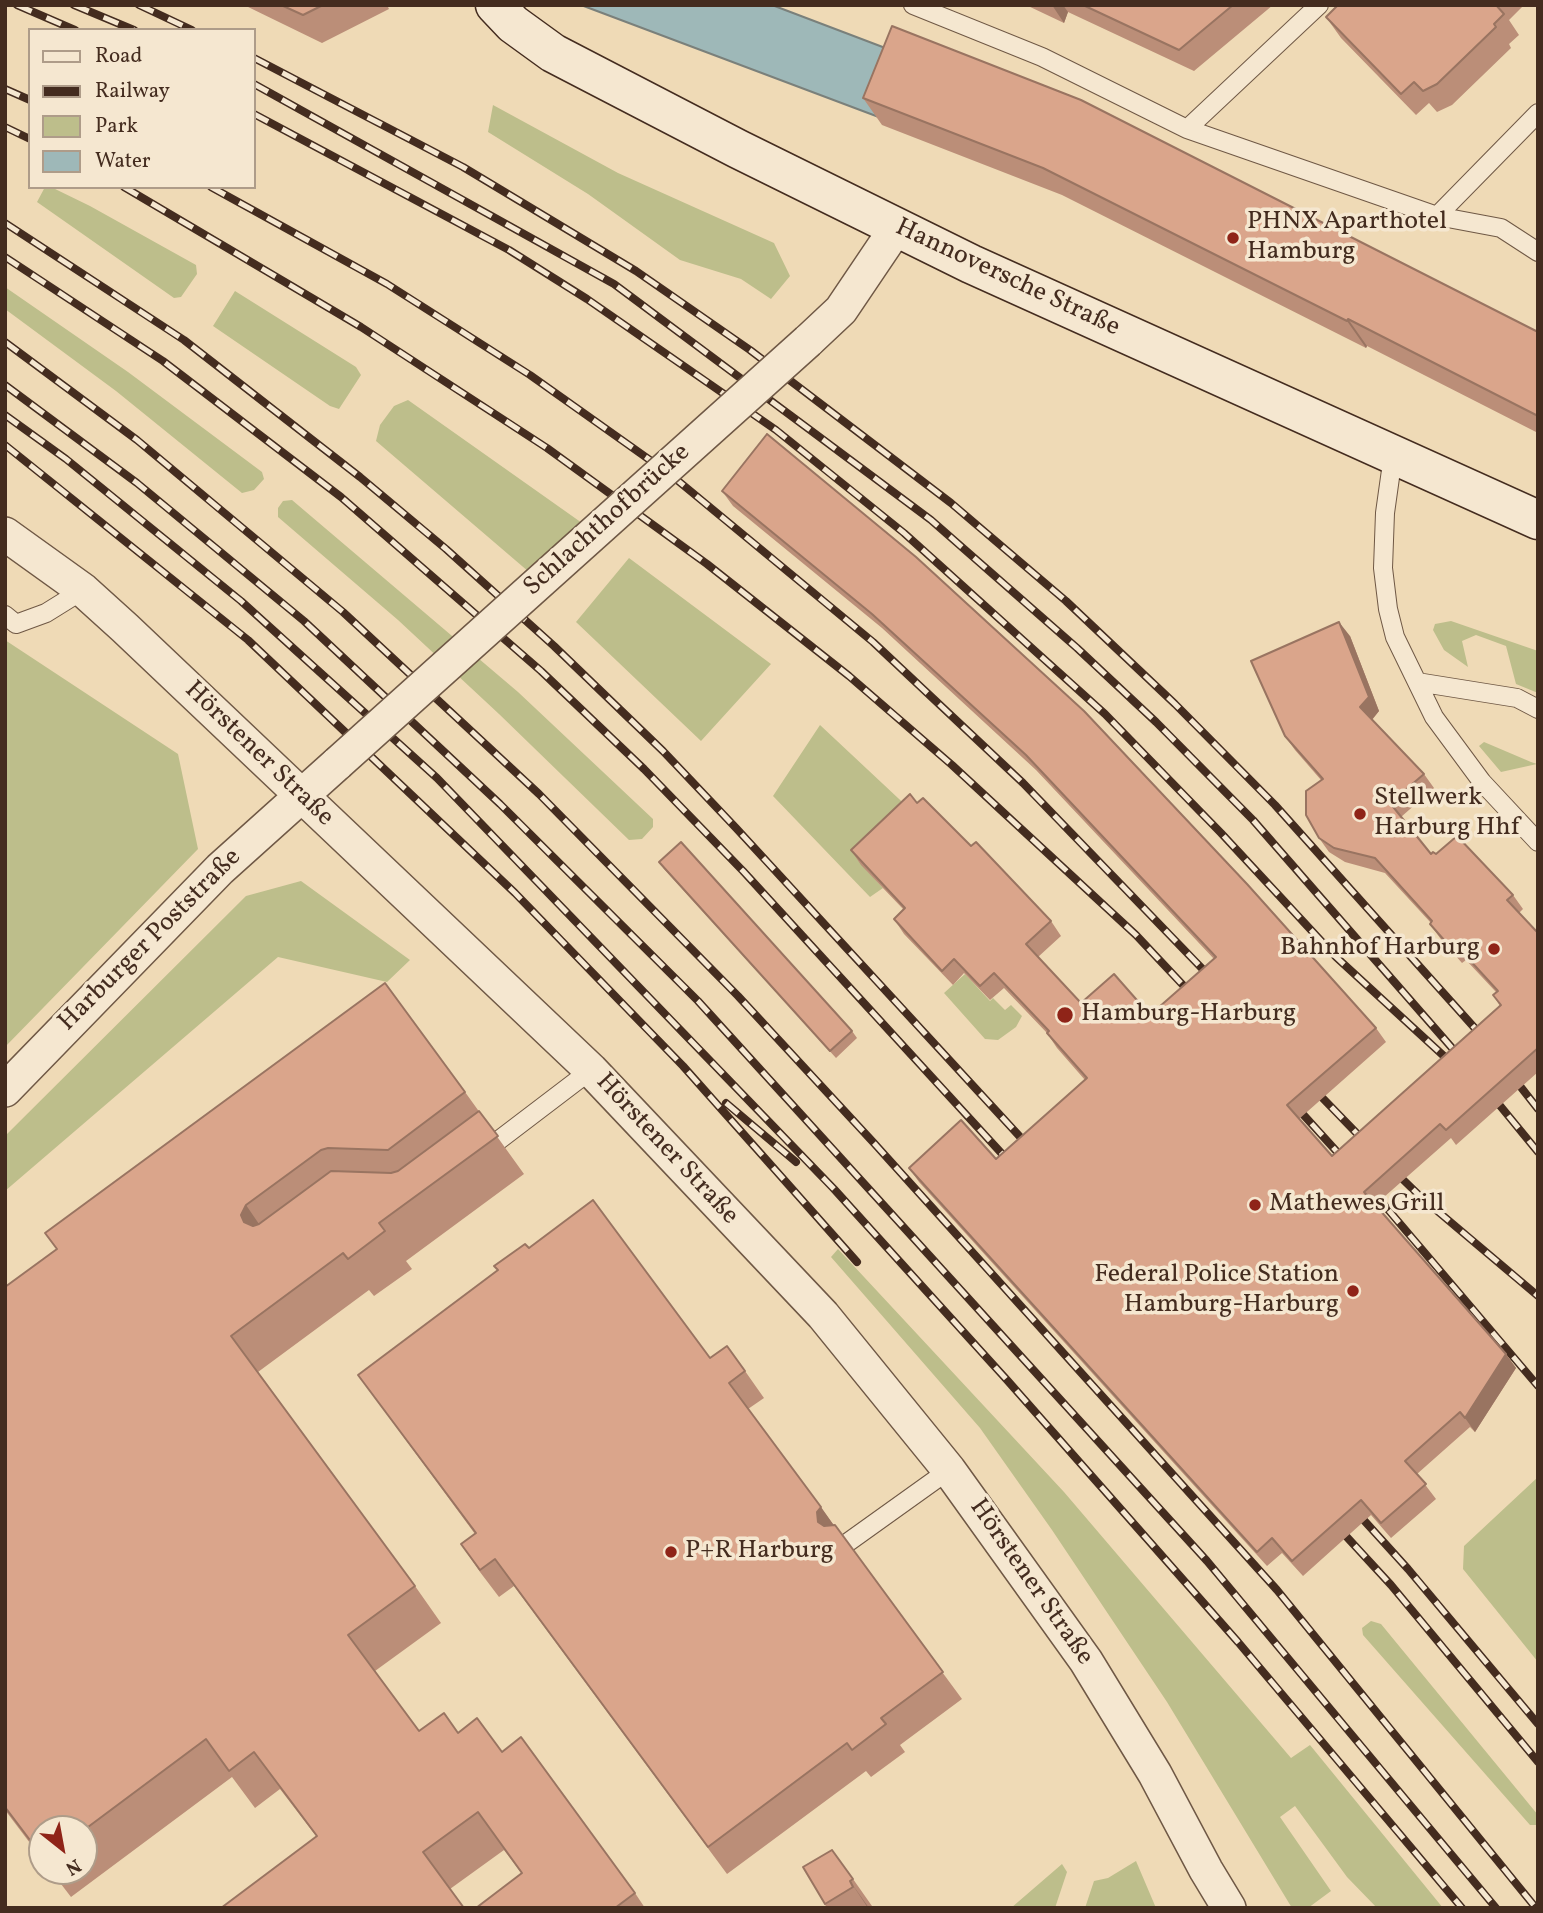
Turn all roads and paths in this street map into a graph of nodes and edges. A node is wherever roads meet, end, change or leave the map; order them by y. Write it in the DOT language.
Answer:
graph roads {
  1 [pos="495,5"];
  2 [pos="912,5"];
  3 [pos="1319,5"];
  4 [pos="1538,113"];
  5 [pos="1187,129"];
  6 [pos="1437,216"];
  7 [pos="897,227"];
  8 [pos="1538,252"];
  9 [pos="1393,456"];
  10 [pos="1538,520"];
  11 [pos="5,534"];
  12 [pos="83,590"];
  13 [pos="5,615"];
  14 [pos="1417,682"];
  15 [pos="1538,709"];
  16 [pos="300,796"];
  17 [pos="1538,842"];
  18 [pos="591,1070"];
  19 [pos="5,1090"];
  20 [pos="469,1162"];
  21 [pos="949,1470"];
  22 [pos="847,1543"];
  23 [pos="1206,1870"];
  24 [pos="1213,1908"];
  25 [pos="1229,1908"];
  1 -- 7 [label="main road, Hannoversche Straße"];
  2 -- 5 [label="lane"];
  3 -- 5 [label="lane"];
  4 -- 6 [label="lane"];
  5 -- 6 [label="lane"];
  6 -- 8 [label="lane"];
  7 -- 9 [label="main road, Hannoversche Straße"];
  7 -- 16 [label="street, Schlachthofbrücke, bridge"];
  9 -- 10 [label="main road, Hannoversche Straße"];
  9 -- 14 [label="lane"];
  11 -- 12 [label="street, Hörstener Straße"];
  12 -- 13 [label="lane"];
  12 -- 16 [label="street, Hörstener Straße"];
  14 -- 15 [label="lane"];
  14 -- 17 [label="lane"];
  16 -- 18 [label="street, Hörstener Straße"];
  16 -- 19 [label="street, Harburger Poststraße"];
  18 -- 20 [label="lane"];
  18 -- 21 [label="street, Hörstener Straße"];
  21 -- 22 [label="lane"];
  21 -- 23 [label="street, Hörstener Straße"];
  23 -- 24 [label="street, Hörstener Straße"];
  23 -- 25 [label="street, Hörstener Straße"];
}
